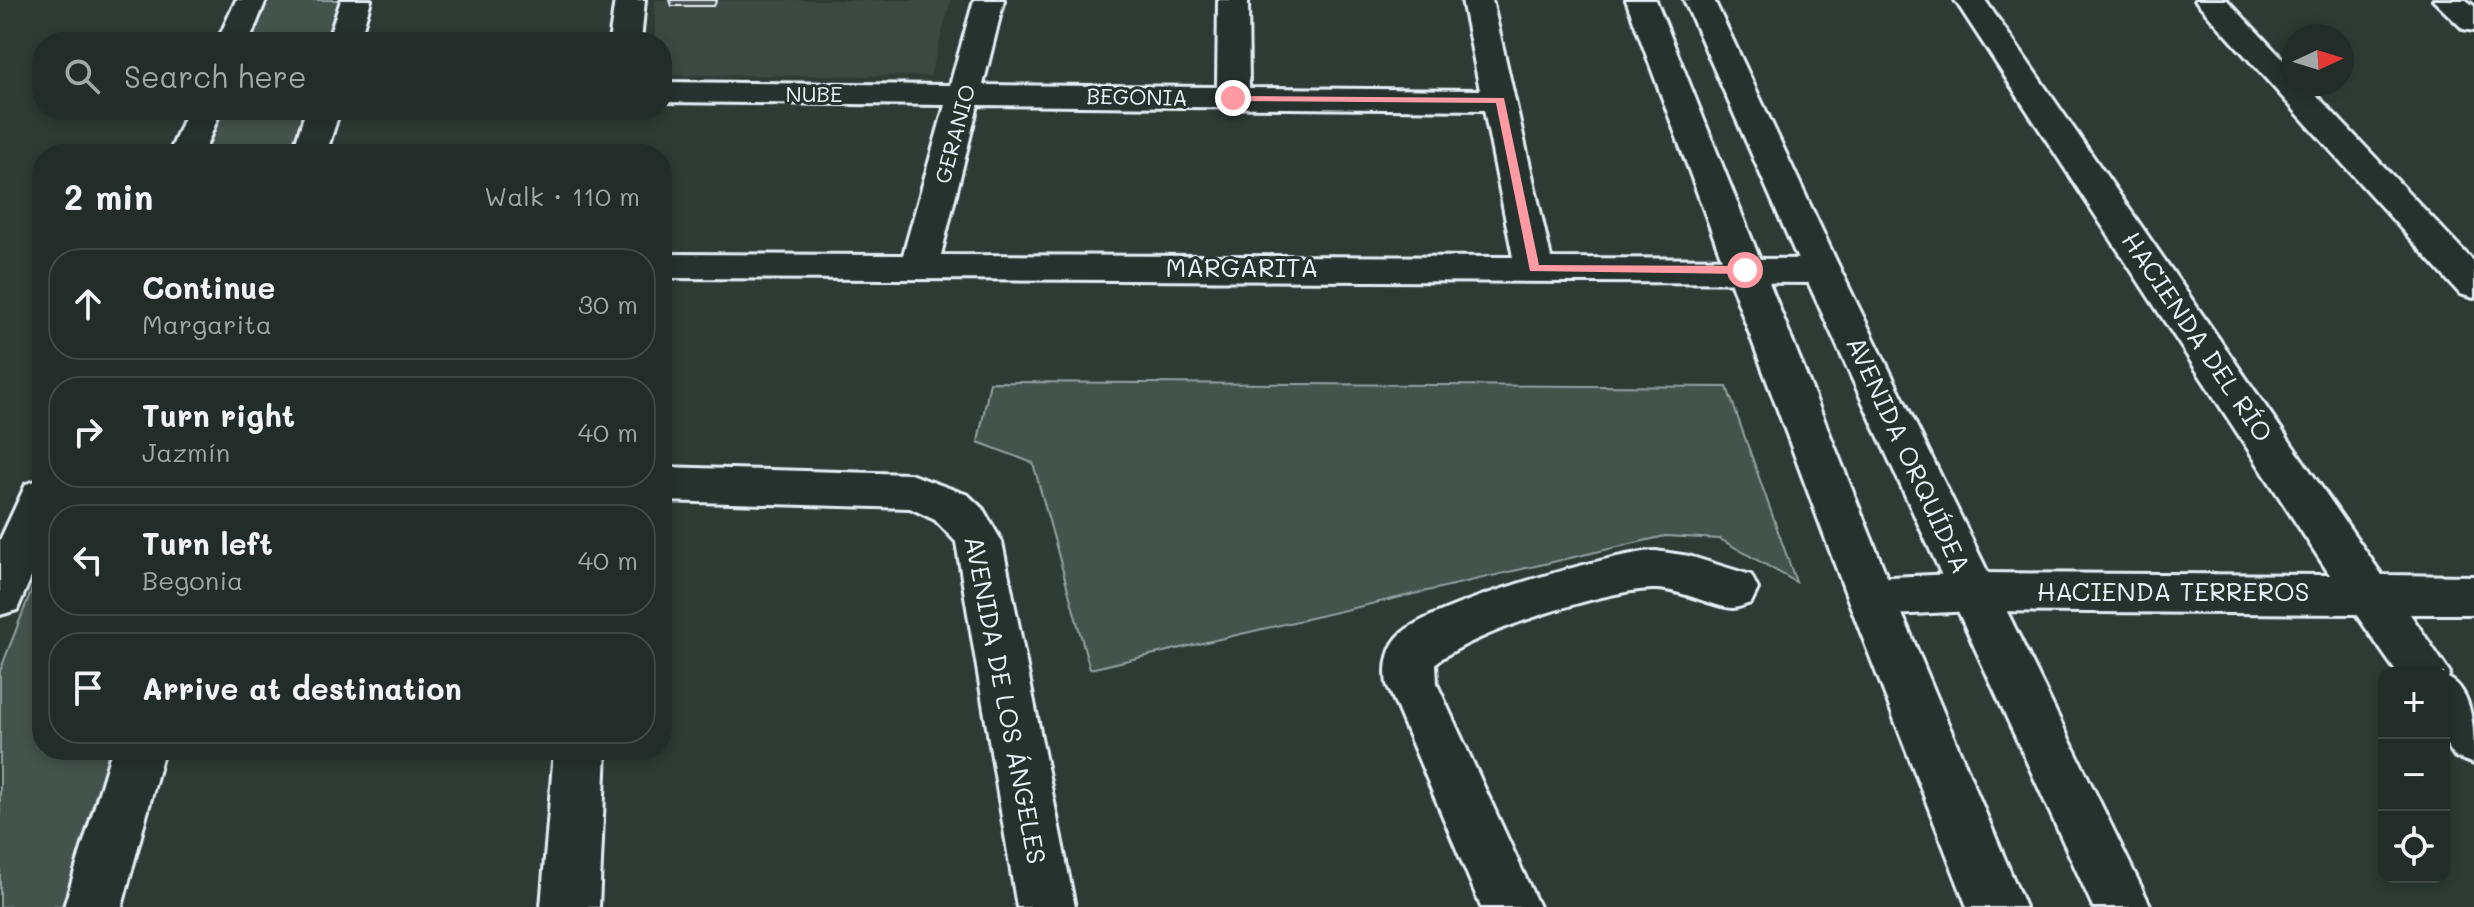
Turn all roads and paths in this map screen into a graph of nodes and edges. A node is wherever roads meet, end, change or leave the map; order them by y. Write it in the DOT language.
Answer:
graph roads {
  1 [pos="251,0"];
  2 [pos="356,0"];
  3 [pos="630,0"];
  4 [pos="989,0"];
  5 [pos="1233,0"];
  6 [pos="1477,0"];
  7 [pos="1641,0"];
  8 [pos="1699,0"];
  9 [pos="1970,0"];
  10 [pos="2210,0"];
  11 [pos="2448,0"];
  12 [pos="2474,22"];
  13 [pos="237,32"];
  14 [pos="346,32"];
  15 [pos="626,32"];
  16 [pos="672,92"];
  17 [pos="966,95"];
  18 [pos="1233,98"];
  19 [pos="1501,100"];
  20 [pos="200,120"];
  21 [pos="320,120"];
  22 [pos="190,144"];
  23 [pos="312,144"];
  24 [pos="672,266"];
  25 [pos="919,267"];
  26 [pos="1534,268"];
  27 [pos="1745,270"];
  28 [pos="1822,271"];
  29 [pos="2474,285"];
  30 [pos="672,484"];
  31 [pos="32,520"];
  32 [pos="1734,589"];
  33 [pos="1973,592"];
  34 [pos="2367,592"];
  35 [pos="2474,595"];
  36 [pos="0,596"];
  37 [pos="1871,597"];
  38 [pos="2421,667"];
  39 [pos="2450,707"];
  40 [pos="2474,741"];
  41 [pos="135,760"];
  42 [pos="579,760"];
  43 [pos="93,907"];
  44 [pos="570,907"];
  45 [pos="1046,907"];
  46 [pos="1510,907"];
  47 [pos="1996,907"];
  48 [pos="2122,907"];
  1 -- 13 [label="street"];
  2 -- 14 [label="street"];
  3 -- 15 [label="street"];
  4 -- 17 [label="street, GERANIO"];
  5 -- 18 [label="street"];
  6 -- 19 [label="street"];
  7 -- 27 [label="street"];
  8 -- 28 [label="street, AVENIDA ORQUÍDEA"];
  9 -- 34 [label="street, HACIENDA DEL RÍO"];
  10 -- 29 [label="street"];
  11 -- 12 [label="street"];
  16 -- 17 [label="street, NUBE"];
  17 -- 18 [label="street, BEGONIA"];
  17 -- 25 [label="street, GERANIO"];
  18 -- 19 [label="street, BEGONIA"];
  19 -- 26 [label="street"];
  20 -- 22 [label="street"];
  21 -- 23 [label="street"];
  24 -- 25 [label="street, MARGARITA"];
  25 -- 26 [label="street, MARGARITA"];
  26 -- 27 [label="street, MARGARITA"];
  27 -- 28 [label="street, MARGARITA"];
  27 -- 37 [label="street"];
  28 -- 33 [label="street, AVENIDA ORQUÍDEA"];
  30 -- 45 [label="street, AVENIDA DE LOS ÁNGELES"];
  31 -- 36 [label="street"];
  32 -- 46 [label="street"];
  33 -- 34 [label="street, HACIENDA TERREROS"];
  33 -- 37 [label="street, HACIENDA TERREROS"];
  33 -- 48 [label="street, AVENIDA ORQUÍDEA"];
  34 -- 35 [label="street, HACIENDA TERREROS"];
  34 -- 38 [label="street, HACIENDA DEL RÍO"];
  37 -- 47 [label="street"];
  39 -- 40 [label="street"];
  41 -- 43 [label="street"];
  42 -- 44 [label="street"];
}
